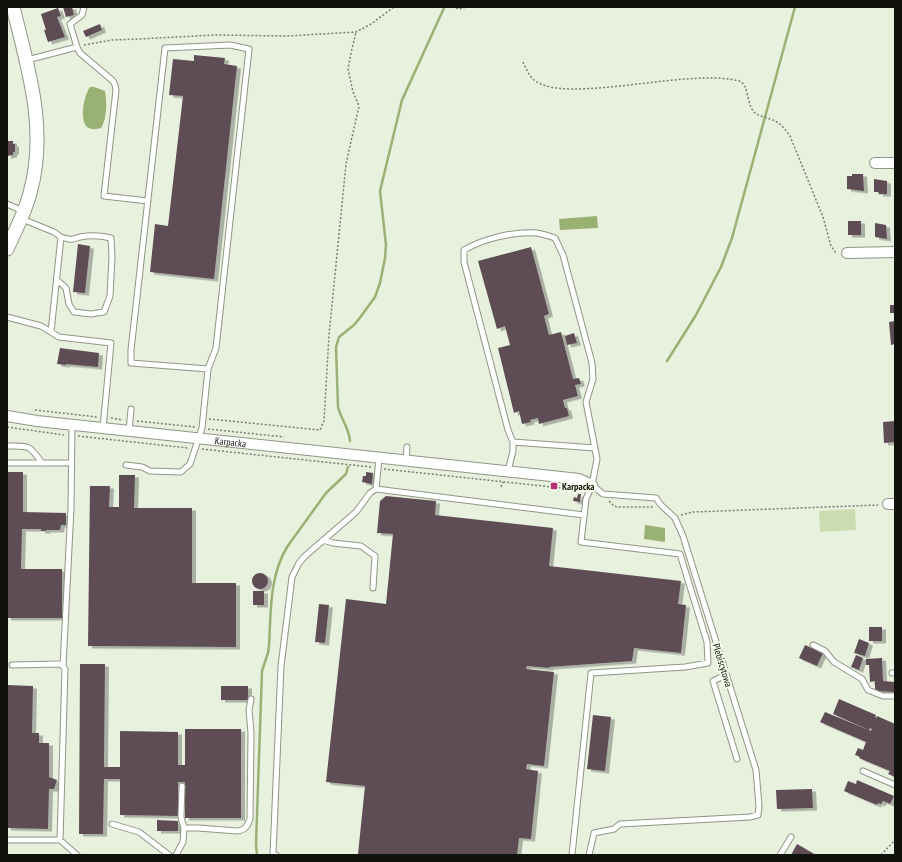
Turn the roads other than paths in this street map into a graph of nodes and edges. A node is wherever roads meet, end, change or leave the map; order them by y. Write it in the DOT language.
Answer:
graph roads {
  1 [pos="13,7"];
  2 [pos="84,7"];
  3 [pos="77,46"];
  4 [pos="26,60"];
  5 [pos="875,163"];
  6 [pos="895,163"];
  7 [pos="148,201"];
  8 [pos="7,204"];
  9 [pos="22,215"];
  10 [pos="61,237"];
  11 [pos="7,249"];
  12 [pos="895,252"];
  13 [pos="847,253"];
  14 [pos="57,280"];
  15 [pos="7,317"];
  16 [pos="51,332"];
  17 [pos="208,369"];
  18 [pos="131,409"];
  19 [pos="7,416"];
  20 [pos="72,425"];
  21 [pos="103,428"];
  22 [pos="129,431"];
  23 [pos="198,438"];
  24 [pos="513,442"];
  25 [pos="7,446"];
  26 [pos="407,447"];
  27 [pos="595,448"];
  28 [pos="379,458"];
  29 [pos="406,460"];
  30 [pos="7,463"];
  31 [pos="42,463"];
  32 [pos="71,463"];
  33 [pos="126,465"];
  34 [pos="508,471"];
  35 [pos="592,485"];
  36 [pos="376,489"];
  37 [pos="584,515"];
  38 [pos="675,518"];
  39 [pos="323,540"];
  40 [pos="373,588"];
  41 [pos="813,645"];
  42 [pos="12,665"];
  43 [pos="64,666"];
  44 [pos="726,675"];
  45 [pos="895,696"];
  46 [pos="250,699"];
  47 [pos="737,759"];
  48 [pos="863,771"];
  49 [pos="895,785"];
  50 [pos="182,786"];
  51 [pos="112,824"];
  52 [pos="184,828"];
  53 [pos="791,837"];
  54 [pos="7,840"];
  55 [pos="60,840"];
  56 [pos="77,855"];
  57 [pos="169,855"];
  58 [pos="176,855"];
  59 [pos="276,855"];
  60 [pos="572,855"];
  61 [pos="588,855"];
  62 [pos="780,855"];
  1 -- 4 [label="street"];
  2 -- 3 [label="lane"];
  3 -- 4 [label="lane"];
  3 -- 7 [label="lane"];
  4 -- 9 [label="street"];
  5 -- 6 [label="street"];
  7 -- 17 [label="lane"];
  7 -- 17 [label="lane"];
  8 -- 9 [label="lane"];
  9 -- 10 [label="lane"];
  9 -- 11 [label="street"];
  10 -- 14 [label="lane"];
  10 -- 14 [label="lane"];
  12 -- 13 [label="street"];
  14 -- 16 [label="lane"];
  15 -- 16 [label="lane"];
  16 -- 21 [label="lane"];
  17 -- 23 [label="lane"];
  18 -- 22 [label="lane"];
  19 -- 20 [label="street, Karpacka"];
  20 -- 21 [label="street, Karpacka"];
  20 -- 32 [label="lane"];
  21 -- 22 [label="street, Karpacka"];
  22 -- 23 [label="street, Karpacka"];
  23 -- 28 [label="street, Karpacka"];
  23 -- 33 [label="lane"];
  24 -- 27 [label="lane"];
  24 -- 27 [label="lane"];
  24 -- 34 [label="lane"];
  25 -- 31 [label="lane"];
  26 -- 29 [label="lane"];
  27 -- 35 [label="lane"];
  28 -- 29 [label="street, Karpacka"];
  28 -- 36 [label="lane"];
  29 -- 34 [label="street, Karpacka"];
  30 -- 31 [label="lane"];
  31 -- 32 [label="lane"];
  32 -- 43 [label="lane"];
  34 -- 35 [label="street, Karpacka"];
  35 -- 37 [label="lane"];
  35 -- 38 [label="lane, Karpacka"];
  36 -- 37 [label="lane"];
  36 -- 39 [label="lane"];
  37 -- 60 [label="lane"];
  38 -- 44 [label="lane, Plebiscytowa"];
  39 -- 40 [label="lane"];
  39 -- 59 [label="lane"];
  41 -- 45 [label="lane"];
  42 -- 43 [label="lane"];
  43 -- 55 [label="lane"];
  44 -- 47 [label="lane"];
  44 -- 61 [label="lane, Plebiscytowa"];
  46 -- 52 [label="lane"];
  48 -- 49 [label="lane"];
  50 -- 52 [label="lane"];
  51 -- 57 [label="lane"];
  52 -- 58 [label="lane"];
  53 -- 62 [label="lane"];
  54 -- 55 [label="lane"];
  55 -- 56 [label="lane"];
}
